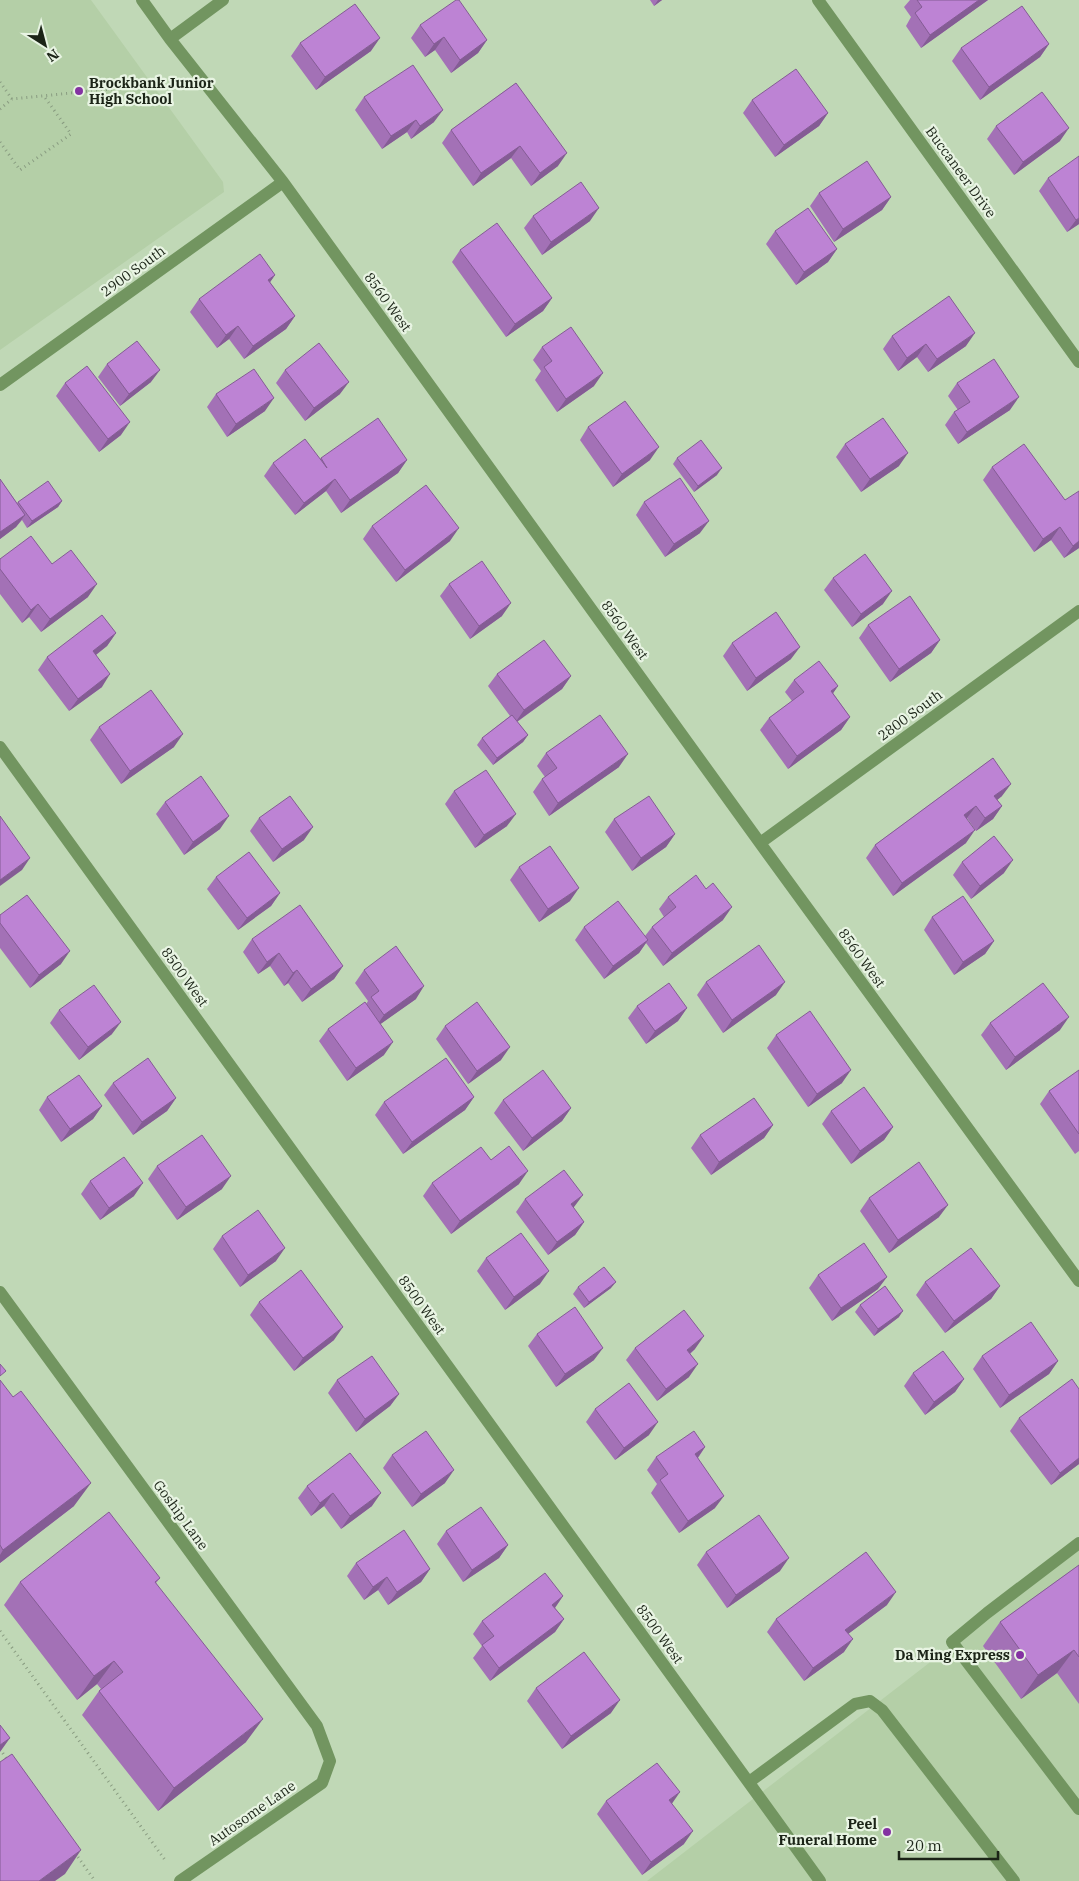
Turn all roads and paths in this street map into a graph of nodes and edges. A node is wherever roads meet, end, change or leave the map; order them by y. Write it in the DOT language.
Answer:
graph roads {
  1 [pos="142,0"];
  2 [pos="223,0"];
  3 [pos="818,0"];
  4 [pos="170,38"];
  5 [pos="0,82"];
  6 [pos="148,85"];
  7 [pos="44,96"];
  8 [pos="12,99"];
  9 [pos="0,108"];
  10 [pos="0,142"];
  11 [pos="283,182"];
  12 [pos="1079,362"];
  13 [pos="0,385"];
  14 [pos="1079,611"];
  15 [pos="0,747"];
  16 [pos="760,843"];
  17 [pos="1079,1281"];
  18 [pos="0,1292"];
  19 [pos="1079,1543"];
  20 [pos="0,1632"];
  21 [pos="0,1749"];
  22 [pos="330,1761"];
  23 [pos="11,1765"];
  24 [pos="749,1782"];
  25 [pos="1079,1809"];
  26 [pos="73,1850"];
  27 [pos="165,1860"];
  28 [pos="95,1881"];
  29 [pos="180,1881"];
  30 [pos="820,1881"];
  31 [pos="1014,1881"];
  1 -- 4 [label="street, 8560 West"];
  2 -- 4 [label="street"];
  3 -- 12 [label="street, Buccaneer Drive"];
  4 -- 11 [label="street, 8560 West"];
  5 -- 8 [label="path"];
  6 -- 7 [label="path"];
  7 -- 8 [label="path"];
  7 -- 10 [label="path"];
  8 -- 9 [label="path"];
  11 -- 13 [label="street, 2900 South"];
  11 -- 16 [label="street, 8560 West"];
  14 -- 16 [label="street, 2800 South"];
  15 -- 24 [label="street, 8500 West"];
  16 -- 17 [label="street, 8560 West"];
  18 -- 22 [label="street, Goship Lane"];
  19 -- 25 [label="street"];
  20 -- 27 [label="path"];
  21 -- 23 [label="path"];
  22 -- 29 [label="street, Autosome Lane"];
  24 -- 30 [label="street, 8500 West"];
  24 -- 31 [label="street"];
  26 -- 28 [label="path"];
}
